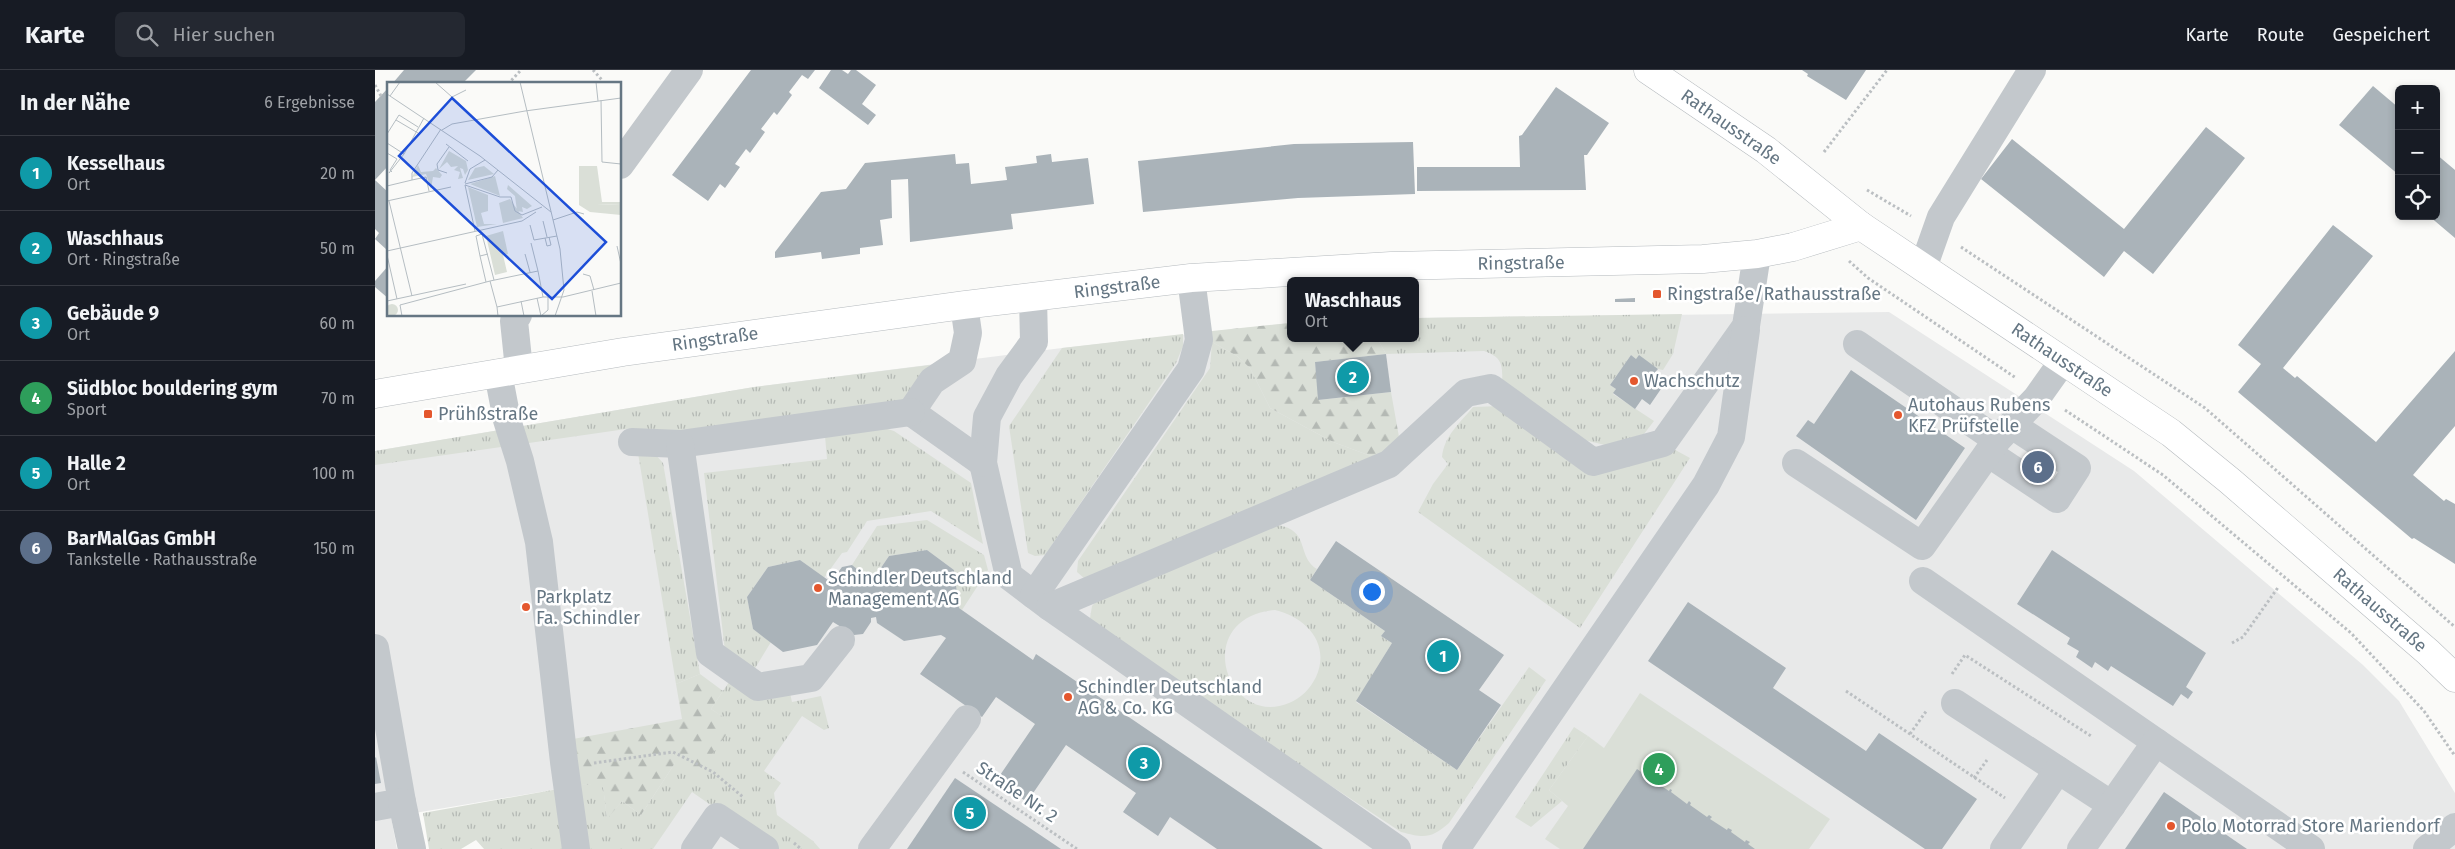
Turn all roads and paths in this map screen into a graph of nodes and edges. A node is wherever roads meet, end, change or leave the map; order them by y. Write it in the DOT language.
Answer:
graph roads {
  1 [pos="521,70"];
  2 [pos="593,70"];
  3 [pos="689,70"];
  4 [pos="1648,70"];
  5 [pos="1887,70"];
  6 [pos="2032,70"];
  7 [pos="510,82"];
  8 [pos="601,82"];
  9 [pos="375,85"];
  10 [pos="381,96"];
  11 [pos="1823,152"];
  12 [pos="621,164"];
  13 [pos="1861,226"];
  14 [pos="1757,254"];
  15 [pos="1923,268"];
  16 [pos="1191,278"];
  17 [pos="1868,278"];
  18 [pos="1033,297"];
  19 [pos="964,305"];
  20 [pos="517,316"];
  21 [pos="1746,326"];
  22 [pos="1857,344"];
  23 [pos="2063,361"];
  24 [pos="509,371"];
  25 [pos="375,394"];
  26 [pos="2040,394"];
  27 [pos="911,412"];
  28 [pos="1999,439"];
  29 [pos="632,442"];
  30 [pos="680,444"];
  31 [pos="983,463"];
  32 [pos="1796,463"];
  33 [pos="1923,581"];
  34 [pos="2279,586"];
  35 [pos="1042,601"];
  36 [pos="841,640"];
  37 [pos="2232,643"];
  38 [pos="375,648"];
  39 [pos="2455,678"];
  40 [pos="1845,691"];
  41 [pos="1955,703"];
  42 [pos="967,719"];
  43 [pos="2156,742"];
  44 [pos="2455,756"];
  45 [pos="941,757"];
  46 [pos="565,768"];
  47 [pos="2058,770"];
  48 [pos="402,802"];
  49 [pos="751,803"];
  50 [pos="2112,805"];
  51 [pos="375,807"];
  52 [pos="2028,814"];
  53 [pos="2455,827"];
  54 [pos="776,842"];
  55 [pos="412,849"];
  56 [pos="576,849"];
  57 [pos="695,849"];
  58 [pos="801,849"];
  59 [pos="872,849"];
  60 [pos="1077,849"];
  61 [pos="1397,849"];
  62 [pos="1456,849"];
  63 [pos="2004,849"];
  64 [pos="2081,849"];
  65 [pos="2311,849"];
  66 [pos="2427,849"];
  1 -- 7 [label="path"];
  2 -- 8 [label="path"];
  3 -- 12 [label="street"];
  4 -- 13 [label="main road, Rathausstraße"];
  5 -- 11 [label="path"];
  6 -- 15 [label="street"];
  9 -- 10 [label="path"];
  13 -- 14 [label="main road, Ringstraße"];
  13 -- 15 [label="main road, Rathausstraße"];
  14 -- 16 [label="main road, Ringstraße"];
  14 -- 21 [label="street"];
  15 -- 23 [label="main road, Rathausstraße"];
  16 -- 18 [label="main road, Ringstraße"];
  16 -- 35 [label="street"];
  17 -- 26 [label="path"];
  18 -- 19 [label="main road, Ringstraße"];
  18 -- 31 [label="street"];
  19 -- 24 [label="main road, Ringstraße"];
  19 -- 27 [label="street"];
  20 -- 24 [label="street"];
  21 -- 35 [label="street"];
  21 -- 62 [label="street"];
  22 -- 28 [label="street"];
  23 -- 26 [label="street"];
  23 -- 39 [label="main road, Rathausstraße"];
  24 -- 25 [label="main road, Ringstraße"];
  24 -- 46 [label="street"];
  26 -- 28 [label="street"];
  26 -- 44 [label="path"];
  27 -- 30 [label="street"];
  27 -- 31 [label="street"];
  28 -- 32 [label="street"];
  29 -- 30 [label="street"];
  30 -- 36 [label="street"];
  31 -- 35 [label="street"];
  33 -- 43 [label="street"];
  34 -- 37 [label="path"];
  35 -- 61 [label="street"];
  38 -- 48 [label="street"];
  40 -- 52 [label="path"];
  41 -- 47 [label="street"];
  42 -- 45 [label="street"];
  43 -- 50 [label="street"];
  43 -- 65 [label="street"];
  45 -- 59 [label="street"];
  45 -- 60 [label="path, Straße Nr. 2"];
  46 -- 49 [label="path"];
  46 -- 56 [label="street"];
  47 -- 50 [label="street"];
  47 -- 52 [label="street"];
  48 -- 51 [label="street"];
  48 -- 55 [label="street"];
  50 -- 64 [label="street"];
  52 -- 63 [label="street"];
  53 -- 66 [label="street"];
  54 -- 57 [label="street"];
  54 -- 58 [label="path"];
}
